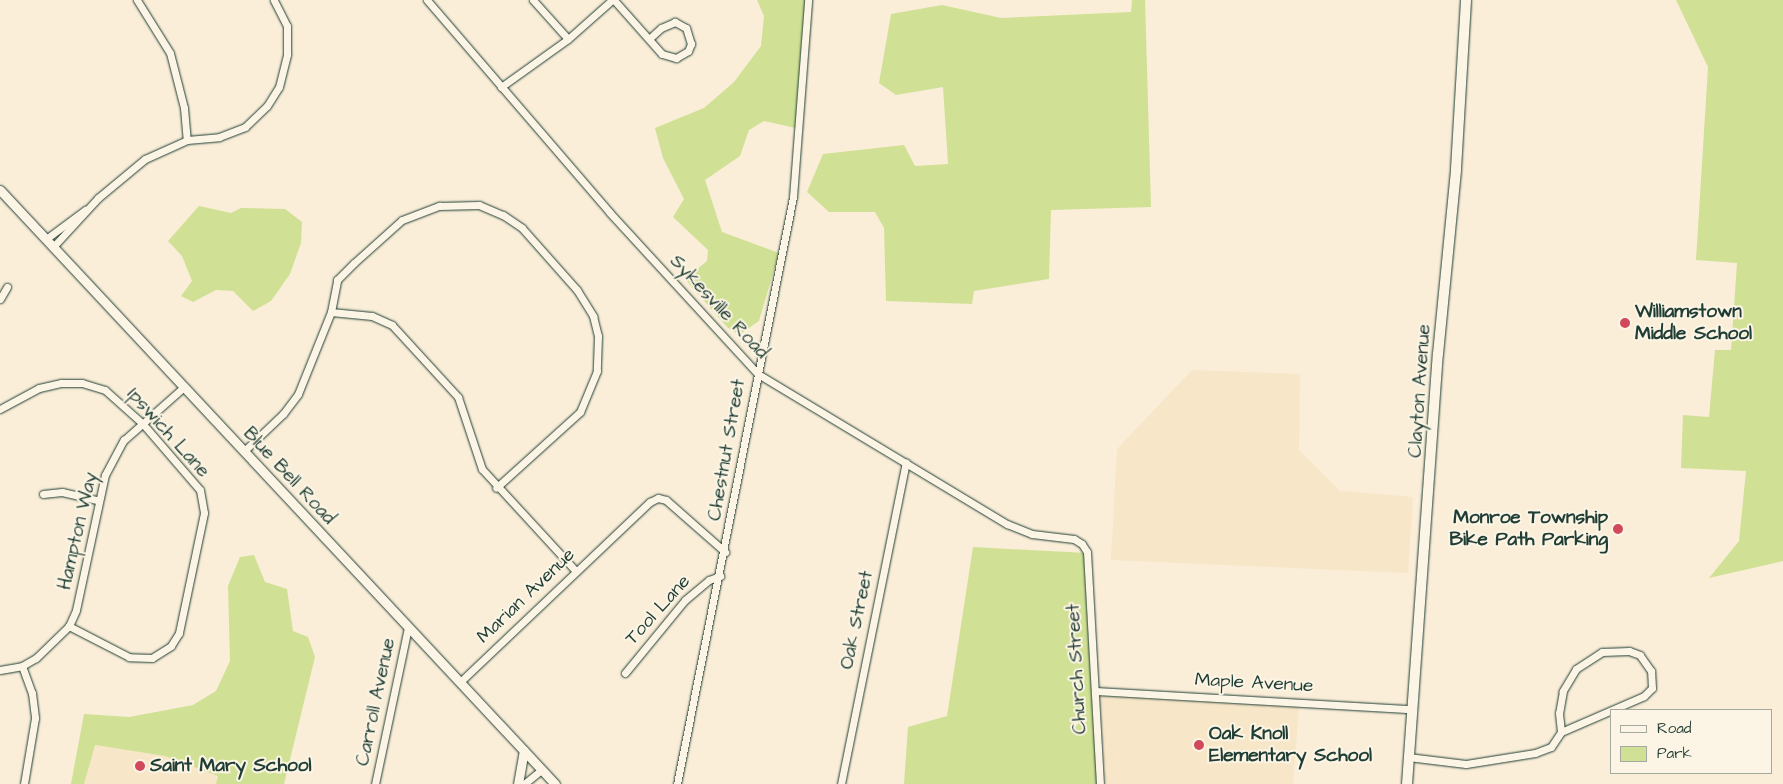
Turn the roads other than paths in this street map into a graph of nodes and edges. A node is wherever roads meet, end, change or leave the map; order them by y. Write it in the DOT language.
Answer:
graph roads {
  1 [pos="137,0"];
  2 [pos="274,0"];
  3 [pos="427,0"];
  4 [pos="534,0"];
  5 [pos="613,0"];
  6 [pos="808,0"];
  7 [pos="1466,0"];
  8 [pos="650,38"];
  9 [pos="568,39"];
  10 [pos="502,87"];
  11 [pos="187,140"];
  12 [pos="0,190"];
  13 [pos="90,207"];
  14 [pos="46,239"];
  15 [pos="53,247"];
  16 [pos="7,287"];
  17 [pos="0,299"];
  18 [pos="331,312"];
  19 [pos="758,374"];
  20 [pos="184,387"];
  21 [pos="0,409"];
  22 [pos="143,424"];
  23 [pos="244,451"];
  24 [pos="906,463"];
  25 [pos="496,488"];
  26 [pos="43,494"];
  27 [pos="98,500"];
  28 [pos="725,552"];
  29 [pos="1087,552"];
  30 [pos="575,570"];
  31 [pos="720,576"];
  32 [pos="69,626"];
  33 [pos="408,627"];
  34 [pos="22,666"];
  35 [pos="0,670"];
  36 [pos="625,673"];
  37 [pos="460,682"];
  38 [pos="1094,690"];
  39 [pos="1411,709"];
  40 [pos="1614,709"];
  41 [pos="1610,711"];
  42 [pos="1561,732"];
  43 [pos="524,751"];
  44 [pos="1408,757"];
  45 [pos="541,770"];
  46 [pos="24,784"];
  47 [pos="375,784"];
  48 [pos="518,784"];
  49 [pos="524,784"];
  50 [pos="555,784"];
  51 [pos="677,784"];
  52 [pos="841,784"];
  53 [pos="1100,784"];
  54 [pos="1407,784"];
  1 -- 11 [label="street"];
  2 -- 11 [label="street"];
  3 -- 10 [label="street, Sykesville Road"];
  4 -- 9 [label="street"];
  5 -- 8 [label="street"];
  5 -- 9 [label="street"];
  6 -- 19 [label="street, Chestnut Street"];
  7 -- 39 [label="main road, Clayton Avenue"];
  8 -- 8 [label="street"];
  9 -- 10 [label="street"];
  10 -- 19 [label="street, Sykesville Road"];
  11 -- 13 [label="street"];
  12 -- 14 [label="street, Blue Bell Road"];
  13 -- 14 [label="street"];
  13 -- 15 [label="street"];
  14 -- 15 [label="street, Blue Bell Road"];
  15 -- 20 [label="street, Blue Bell Road"];
  16 -- 17 [label="street"];
  18 -- 23 [label="street"];
  18 -- 25 [label="street"];
  18 -- 25 [label="street"];
  19 -- 24 [label="street, Sykesville Road"];
  19 -- 28 [label="street, Chestnut Street"];
  20 -- 22 [label="street, Hampton Way"];
  20 -- 23 [label="street, Blue Bell Road"];
  21 -- 22 [label="street, Ipswich Lane"];
  22 -- 27 [label="street, Hampton Way"];
  22 -- 32 [label="street, Ipswich Lane"];
  23 -- 33 [label="street, Blue Bell Road"];
  24 -- 29 [label="street, Sykesville Road"];
  24 -- 52 [label="street, Oak Street"];
  25 -- 30 [label="street"];
  26 -- 27 [label="street"];
  27 -- 32 [label="street, Hampton Way"];
  28 -- 30 [label="street, Marian Avenue"];
  28 -- 31 [label="street, Chestnut Street"];
  29 -- 38 [label="street, Church Street"];
  30 -- 37 [label="street, Marian Avenue"];
  31 -- 36 [label="street, Tool Lane"];
  31 -- 51 [label="street, Chestnut Street"];
  32 -- 34 [label="street, Hampton Way"];
  33 -- 37 [label="street, Blue Bell Road"];
  33 -- 47 [label="street, Carroll Avenue"];
  34 -- 35 [label="street, Hampton Way"];
  34 -- 46 [label="street"];
  37 -- 43 [label="street, Blue Bell Road"];
  38 -- 39 [label="street, Maple Avenue"];
  38 -- 53 [label="street, Church Street"];
  39 -- 44 [label="main road, Clayton Avenue"];
  40 -- 42 [label="street"];
  41 -- 42 [label="street"];
  42 -- 44 [label="street"];
  43 -- 45 [label="street, Blue Bell Road"];
  43 -- 48 [label="street"];
  44 -- 54 [label="main road, Clayton Avenue"];
  45 -- 49 [label="street"];
  45 -- 50 [label="street, Blue Bell Road"];
}
